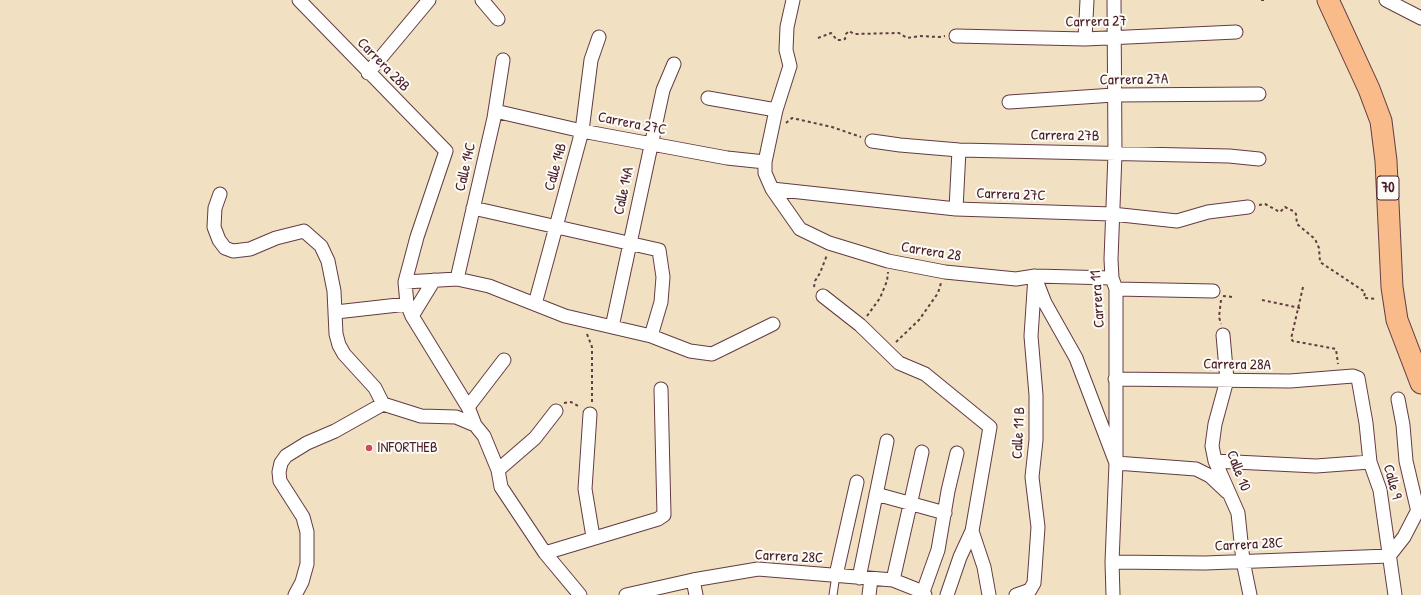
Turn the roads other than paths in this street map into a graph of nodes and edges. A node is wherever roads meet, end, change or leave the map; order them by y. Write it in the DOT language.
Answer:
graph roads {
  1 [pos="299,0"];
  2 [pos="429,0"];
  3 [pos="482,0"];
  4 [pos="793,0"];
  5 [pos="1086,0"];
  6 [pos="1114,0"];
  7 [pos="1328,0"];
  8 [pos="1386,0"];
  9 [pos="1421,18"];
  10 [pos="498,19"];
  11 [pos="1236,32"];
  12 [pos="956,36"];
  13 [pos="600,37"];
  14 [pos="1085,38"];
  15 [pos="1114,38"];
  16 [pos="503,60"];
  17 [pos="674,64"];
  18 [pos="368,73"];
  19 [pos="1259,94"];
  20 [pos="1114,95"];
  21 [pos="708,98"];
  22 [pos="1009,102"];
  23 [pos="776,110"];
  24 [pos="495,111"];
  25 [pos="582,131"];
  26 [pos="872,141"];
  27 [pos="651,144"];
  28 [pos="960,150"];
  29 [pos="1115,154"];
  30 [pos="1259,159"];
  31 [pos="765,162"];
  32 [pos="772,189"];
  33 [pos="220,194"];
  34 [pos="1248,207"];
  35 [pos="473,208"];
  36 [pos="956,209"];
  37 [pos="1112,214"];
  38 [pos="556,227"];
  39 [pos="630,243"];
  40 [pos="1035,276"];
  41 [pos="457,279"];
  42 [pos="434,280"];
  43 [pos="405,282"];
  44 [pos="1114,284"];
  45 [pos="1213,291"];
  46 [pos="823,296"];
  47 [pos="407,304"];
  48 [pos="535,304"];
  49 [pos="336,312"];
  50 [pos="412,316"];
  51 [pos="773,324"];
  52 [pos="612,327"];
  53 [pos="1223,335"];
  54 [pos="651,336"];
  55 [pos="504,360"];
  56 [pos="1358,378"];
  57 [pos="1115,379"];
  58 [pos="1420,379"];
  59 [pos="1227,380"];
  60 [pos="661,389"];
  61 [pos="1398,399"];
  62 [pos="383,404"];
  63 [pos="468,407"];
  64 [pos="556,411"];
  65 [pos="590,414"];
  66 [pos="475,424"];
  67 [pos="887,441"];
  68 [pos="922,452"];
  69 [pos="957,453"];
  70 [pos="1215,461"];
  71 [pos="1370,462"];
  72 [pos="1116,463"];
  73 [pos="498,470"];
  74 [pos="857,482"];
  75 [pos="1227,492"];
  76 [pos="876,494"];
  77 [pos="911,503"];
  78 [pos="1419,508"];
  79 [pos="944,512"];
  80 [pos="972,531"];
  81 [pos="593,537"];
  82 [pos="545,553"];
  83 [pos="1389,556"];
  84 [pos="1243,560"];
  85 [pos="1112,562"];
  86 [pos="836,575"];
  87 [pos="865,578"];
  88 [pos="693,580"];
  89 [pos="893,580"];
  90 [pos="924,594"];
  91 [pos="295,595"];
  92 [pos="580,595"];
  93 [pos="626,595"];
  94 [pos="696,595"];
  95 [pos="834,595"];
  96 [pos="869,595"];
  97 [pos="947,595"];
  98 [pos="989,595"];
  99 [pos="1016,595"];
  100 [pos="1113,595"];
  101 [pos="1250,595"];
  102 [pos="1395,595"];
  1 -- 18 [label="street, Carrera 28B"];
  2 -- 18 [label="street"];
  3 -- 10 [label="street"];
  4 -- 23 [label="street"];
  5 -- 14 [label="street"];
  6 -- 15 [label="street, Carrera 11"];
  7 -- 58 [label="main road, 70"];
  8 -- 9 [label="street"];
  11 -- 15 [label="street, Carrera 27"];
  12 -- 14 [label="street, Carrera 27"];
  13 -- 25 [label="street, Calle 14B"];
  14 -- 15 [label="street, Carrera 27"];
  15 -- 20 [label="street, Carrera 11"];
  16 -- 24 [label="street, Calle 14C"];
  17 -- 27 [label="street, Calle 14A"];
  18 -- 43 [label="street, Carrera 28B"];
  19 -- 20 [label="street, Carrera 27A"];
  20 -- 22 [label="street, Carrera 27A"];
  20 -- 29 [label="street, Carrera 11"];
  21 -- 23 [label="street"];
  23 -- 31 [label="street"];
  24 -- 25 [label="street, Carrera 27C"];
  24 -- 35 [label="street, Calle 14C"];
  25 -- 27 [label="street, Carrera 27C"];
  25 -- 38 [label="street, Calle 14B"];
  26 -- 28 [label="street, Carrera 27B"];
  27 -- 31 [label="street, Carrera 27C"];
  27 -- 39 [label="street, Calle 14A"];
  28 -- 29 [label="street, Carrera 27B"];
  28 -- 36 [label="street"];
  29 -- 30 [label="street, Carrera 27B"];
  29 -- 37 [label="street, Carrera 11"];
  31 -- 32 [label="street, Carrera 28"];
  32 -- 36 [label="street, Carrera 27C"];
  32 -- 40 [label="street, Carrera 28"];
  33 -- 49 [label="street"];
  34 -- 37 [label="street, Carrera 27C"];
  35 -- 38 [label="street"];
  35 -- 41 [label="street, Calle 14C"];
  36 -- 37 [label="street, Carrera 27C"];
  37 -- 44 [label="street, Carrera 11"];
  38 -- 39 [label="street"];
  38 -- 48 [label="street, Calle 14B"];
  39 -- 52 [label="street, Calle 14A"];
  39 -- 54 [label="street"];
  40 -- 44 [label="street, Carrera 28"];
  40 -- 72 [label="street"];
  40 -- 99 [label="street, Calle 11 B"];
  41 -- 42 [label="street"];
  41 -- 48 [label="street"];
  42 -- 43 [label="street"];
  42 -- 50 [label="street"];
  43 -- 47 [label="street"];
  44 -- 45 [label="street, Carrera 28"];
  44 -- 57 [label="street, Carrera 11"];
  46 -- 80 [label="street"];
  47 -- 49 [label="street"];
  47 -- 50 [label="street"];
  48 -- 52 [label="street"];
  49 -- 62 [label="street"];
  50 -- 63 [label="street"];
  51 -- 54 [label="street"];
  52 -- 54 [label="street"];
  53 -- 59 [label="street, Calle 10"];
  55 -- 63 [label="street"];
  56 -- 59 [label="street, Carrera 28A"];
  56 -- 71 [label="street, Calle 9"];
  57 -- 59 [label="street, Carrera 28A"];
  57 -- 72 [label="street, Carrera 11"];
  59 -- 70 [label="street, Calle 10"];
  60 -- 81 [label="street"];
  61 -- 78 [label="street"];
  62 -- 66 [label="street"];
  62 -- 91 [label="street"];
  63 -- 66 [label="street"];
  64 -- 73 [label="street"];
  65 -- 81 [label="street"];
  66 -- 73 [label="street"];
  67 -- 76 [label="street"];
  68 -- 77 [label="street"];
  69 -- 79 [label="street"];
  70 -- 71 [label="street"];
  70 -- 75 [label="street, Calle 10"];
  71 -- 83 [label="street, Calle 9"];
  72 -- 75 [label="street"];
  72 -- 85 [label="street, Carrera 11"];
  73 -- 82 [label="street"];
  74 -- 86 [label="street"];
  75 -- 84 [label="street, Calle 10"];
  76 -- 77 [label="street"];
  76 -- 87 [label="street"];
  77 -- 79 [label="street"];
  77 -- 89 [label="street"];
  78 -- 83 [label="street"];
  79 -- 90 [label="street"];
  80 -- 97 [label="street"];
  80 -- 98 [label="street"];
  81 -- 82 [label="street"];
  82 -- 92 [label="street"];
  83 -- 84 [label="street, Carrera 28C"];
  83 -- 102 [label="street, Calle 9"];
  84 -- 85 [label="street, Carrera 28C"];
  84 -- 101 [label="street, Calle 10"];
  85 -- 100 [label="street, Carrera 11"];
  86 -- 87 [label="street, Carrera 28C"];
  86 -- 88 [label="street, Carrera 28C"];
  86 -- 95 [label="lane"];
  87 -- 89 [label="street, Carrera 28C"];
  87 -- 96 [label="street"];
  88 -- 93 [label="street, Carrera 28C"];
  88 -- 94 [label="street"];
  89 -- 90 [label="street, Carrera 28C"];
}
